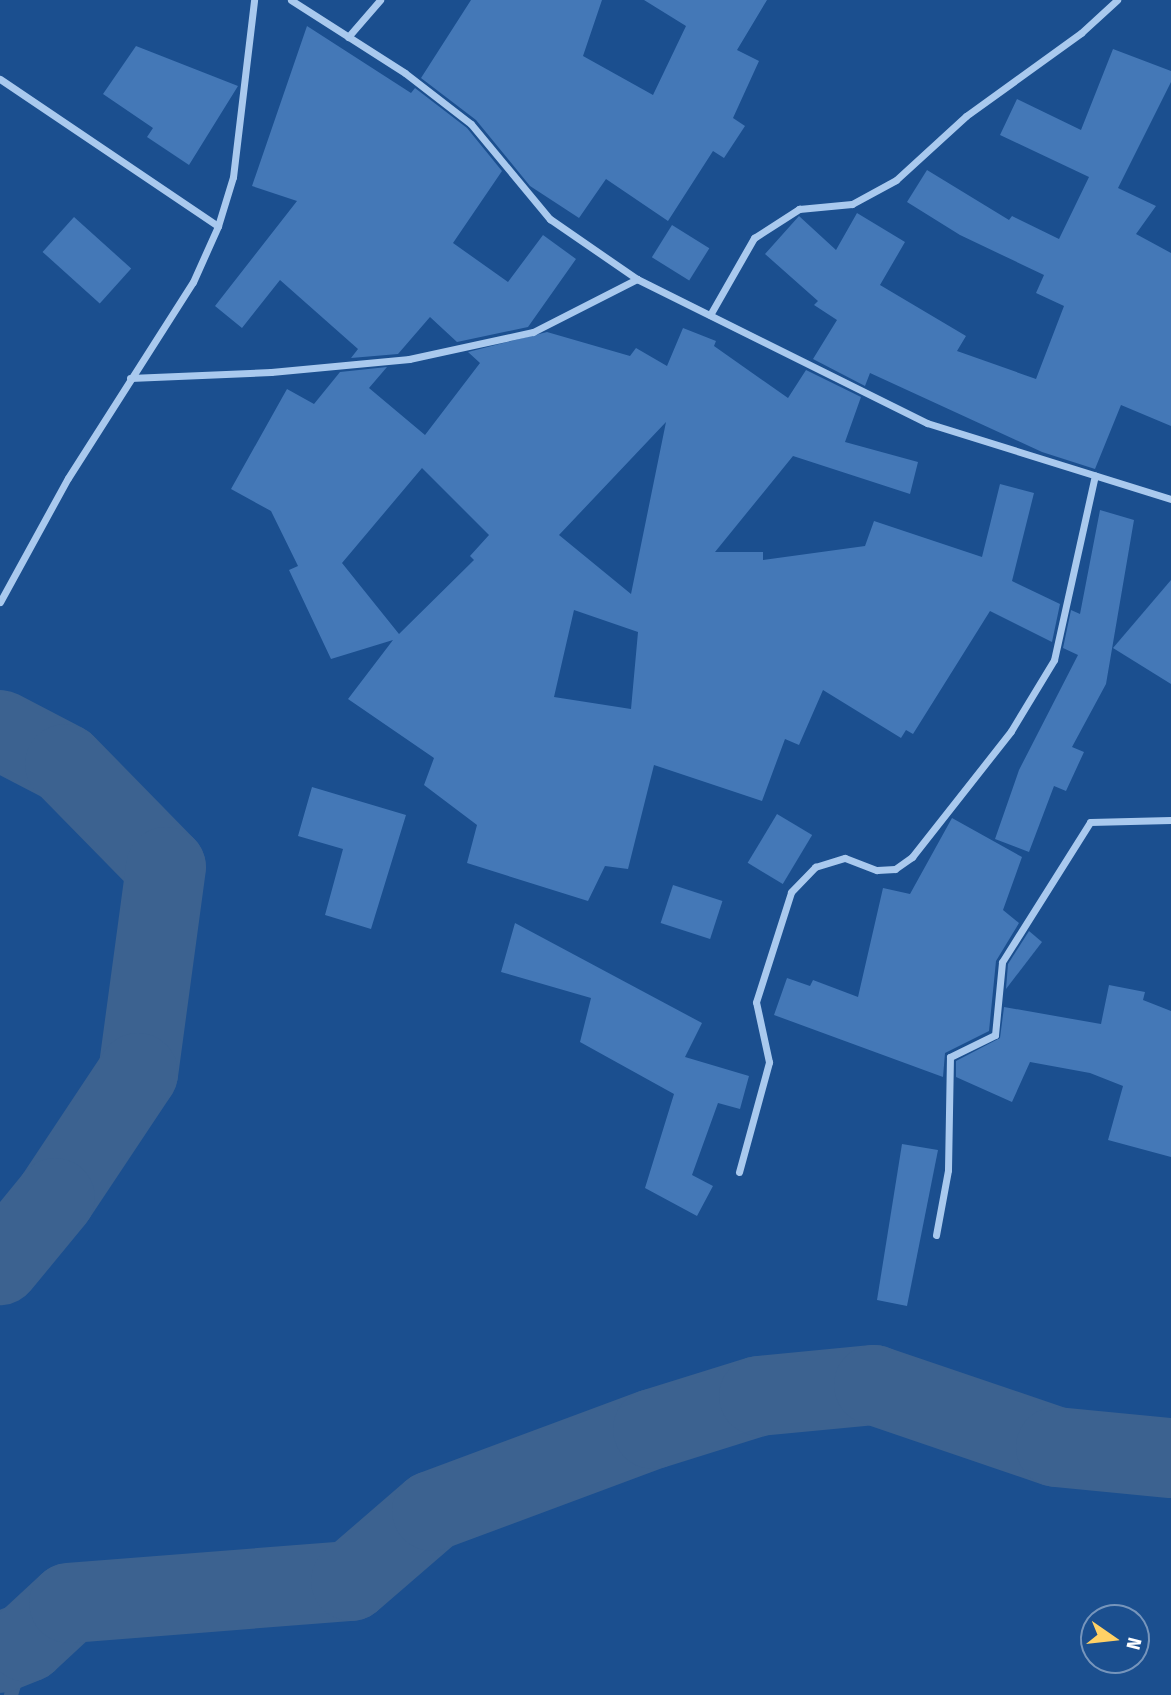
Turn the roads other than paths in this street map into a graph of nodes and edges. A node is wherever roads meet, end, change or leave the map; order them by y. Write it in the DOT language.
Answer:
graph roads {
  1 [pos="254,0"];
  2 [pos="291,0"];
  3 [pos="380,0"];
  4 [pos="1117,0"];
  5 [pos="348,37"];
  6 [pos="0,79"];
  7 [pos="218,226"];
  8 [pos="637,279"];
  9 [pos="710,315"];
  10 [pos="130,378"];
  11 [pos="1095,475"];
  12 [pos="1171,499"];
  13 [pos="0,602"];
  14 [pos="1171,820"];
  15 [pos="739,1172"];
  16 [pos="936,1235"];
  1 -- 7 [label="street"];
  2 -- 5 [label="street"];
  3 -- 5 [label="street"];
  4 -- 9 [label="street"];
  5 -- 8 [label="street"];
  6 -- 7 [label="street"];
  7 -- 10 [label="street"];
  8 -- 9 [label="street"];
  8 -- 10 [label="street"];
  9 -- 11 [label="street"];
  10 -- 13 [label="street"];
  11 -- 12 [label="street"];
  11 -- 15 [label="street"];
  14 -- 16 [label="street"];
}
